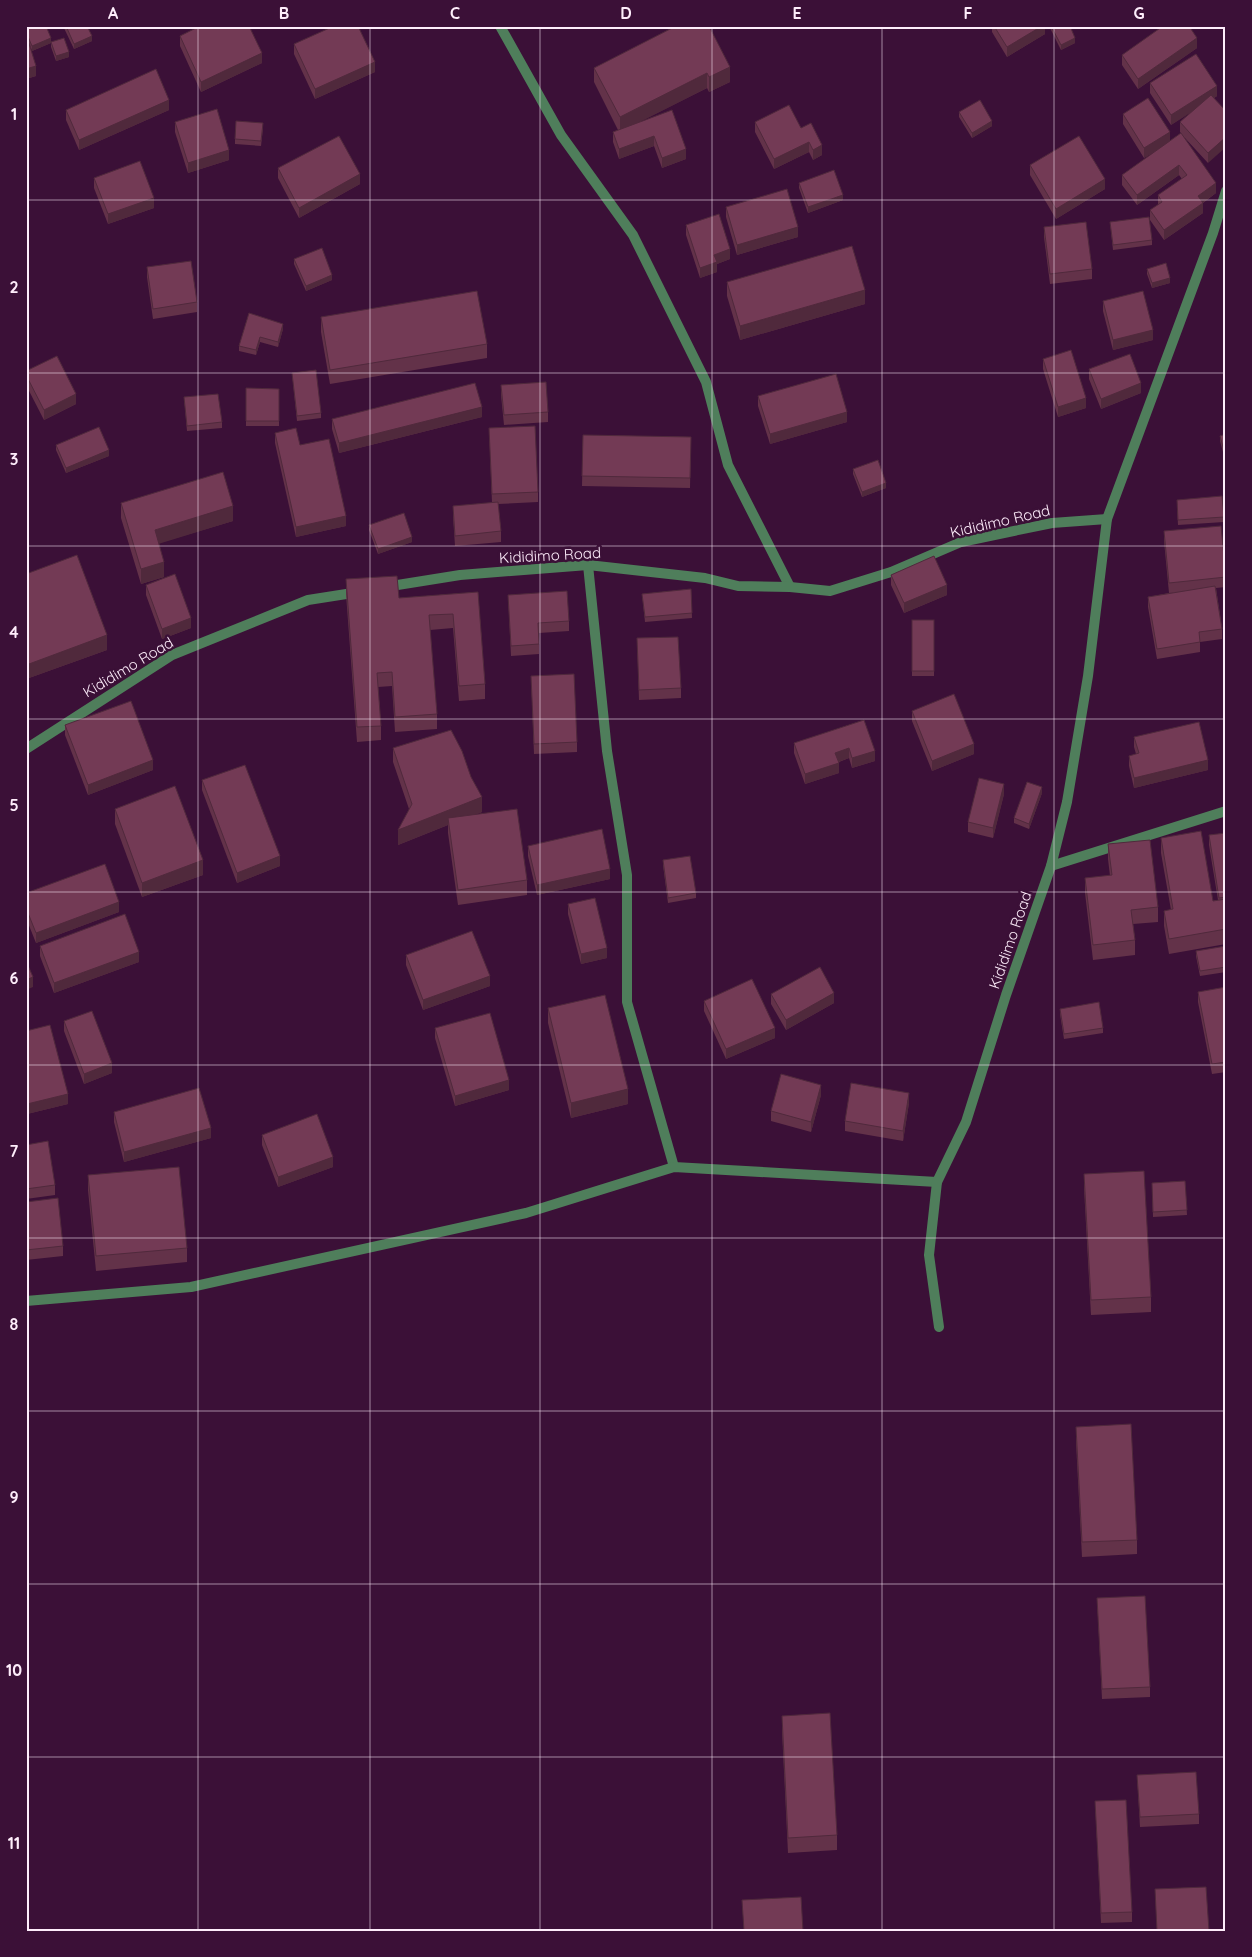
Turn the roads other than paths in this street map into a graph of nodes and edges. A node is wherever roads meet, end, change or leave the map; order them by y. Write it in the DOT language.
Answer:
graph roads {
  1 [pos="500,26"];
  2 [pos="1226,192"];
  3 [pos="1107,519"];
  4 [pos="588,565"];
  5 [pos="790,587"];
  6 [pos="26,749"];
  7 [pos="1226,811"];
  8 [pos="1051,866"];
  9 [pos="674,1167"];
  10 [pos="938,1182"];
  11 [pos="26,1301"];
  12 [pos="938,1327"];
  1 -- 5 [label="street"];
  2 -- 3 [label="street"];
  3 -- 5 [label="street, Kididimo Road"];
  3 -- 8 [label="street, Kididimo Road"];
  4 -- 5 [label="street, Kididimo Road"];
  4 -- 6 [label="street, Kididimo Road"];
  4 -- 9 [label="street"];
  7 -- 8 [label="street"];
  8 -- 10 [label="street, Kididimo Road"];
  9 -- 10 [label="street"];
  9 -- 11 [label="street"];
  10 -- 12 [label="street, Kididimo Road"];
}
